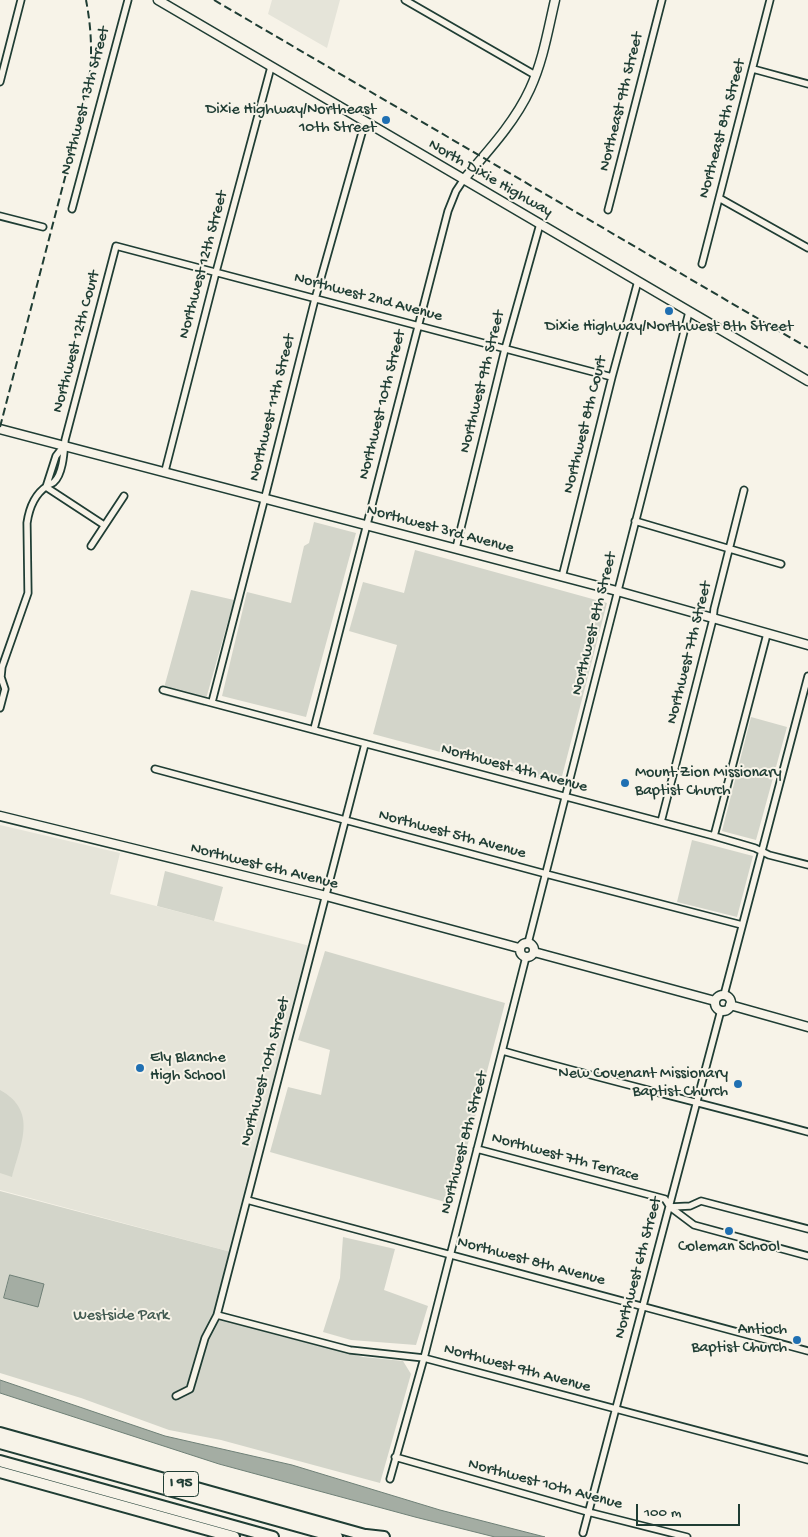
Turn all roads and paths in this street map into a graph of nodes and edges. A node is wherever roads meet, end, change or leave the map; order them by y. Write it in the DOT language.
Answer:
graph roads {
  1 [pos="21,0"];
  2 [pos="128,0"];
  3 [pos="158,0"];
  4 [pos="404,0"];
  5 [pos="555,0"];
  6 [pos="662,0"];
  7 [pos="770,0"];
  8 [pos="271,67"];
  9 [pos="753,69"];
  10 [pos="536,75"];
  11 [pos="0,82"];
  12 [pos="808,84"];
  13 [pos="365,122"];
  14 [pos="464,179"];
  15 [pos="719,198"];
  16 [pos="72,210"];
  17 [pos="608,210"];
  18 [pos="0,216"];
  19 [pos="540,224"];
  20 [pos="43,227"];
  21 [pos="116,246"];
  22 [pos="808,247"];
  23 [pos="702,264"];
  24 [pos="216,272"];
  25 [pos="638,281"];
  26 [pos="315,299"];
  27 [pos="689,312"];
  28 [pos="417,326"];
  29 [pos="505,349"];
  30 [pos="612,377"];
  31 [pos="808,381"];
  32 [pos="0,429"];
  33 [pos="64,446"];
  34 [pos="165,471"];
  35 [pos="46,487"];
  36 [pos="744,490"];
  37 [pos="124,496"];
  38 [pos="265,497"];
  39 [pos="635,521"];
  40 [pos="367,524"];
  41 [pos="104,525"];
  42 [pos="91,546"];
  43 [pos="456,548"];
  44 [pos="729,550"];
  45 [pos="781,564"];
  46 [pos="562,576"];
  47 [pos="617,591"];
  48 [pos="713,619"];
  49 [pos="767,634"];
  50 [pos="808,645"];
  51 [pos="808,676"];
  52 [pos="1,677"];
  53 [pos="164,690"];
  54 [pos="212,702"];
  55 [pos="0,708"];
  56 [pos="314,729"];
  57 [pos="365,744"];
  58 [pos="155,769"];
  59 [pos="566,798"];
  60 [pos="0,816"];
  61 [pos="344,820"];
  62 [pos="661,822"];
  63 [pos="714,836"];
  64 [pos="762,851"];
  65 [pos="808,865"];
  66 [pos="546,874"];
  67 [pos="326,896"];
  68 [pos="742,925"];
  69 [pos="528,943"];
  70 [pos="520,948"];
  71 [pos="534,952"];
  72 [pos="526,957"];
  73 [pos="724,995"];
  74 [pos="716,1001"];
  75 [pos="730,1005"];
  76 [pos="721,1010"];
  77 [pos="808,1027"];
  78 [pos="503,1051"];
  79 [pos="697,1104"];
  80 [pos="808,1132"];
  81 [pos="477,1149"];
  82 [pos="247,1200"];
  83 [pos="670,1207"];
  84 [pos="808,1229"];
  85 [pos="450,1255"];
  86 [pos="808,1256"];
  87 [pos="643,1306"];
  88 [pos="217,1315"];
  89 [pos="808,1352"];
  90 [pos="424,1358"];
  91 [pos="176,1396"];
  92 [pos="616,1410"];
  93 [pos="0,1433"];
  94 [pos="0,1443"];
  95 [pos="395,1458"];
  96 [pos="808,1460"];
  97 [pos="0,1461"];
  98 [pos="0,1472"];
  99 [pos="390,1479"];
  100 [pos="588,1512"];
  101 [pos="583,1533"];
  102 [pos="367,1536"];
  103 [pos="234,1537"];
  104 [pos="273,1537"];
  105 [pos="337,1537"];
  106 [pos="384,1537"];
  107 [pos="687,1537"];
  1 -- 11 [label="street"];
  2 -- 16 [label="street, Northwest 13th Street"];
  3 -- 8 [label="street, North Dixie Highway"];
  4 -- 10 [label="street"];
  5 -- 10 [label="street"];
  6 -- 17 [label="street, Northeast 9th Street"];
  7 -- 9 [label="street, Northeast 8th Street"];
  8 -- 13 [label="street, North Dixie Highway"];
  8 -- 24 [label="street, Northwest 12th Street"];
  9 -- 12 [label="street"];
  9 -- 15 [label="street, Northeast 8th Street"];
  10 -- 14 [label="street"];
  13 -- 14 [label="street, North Dixie Highway"];
  13 -- 26 [label="street, Northwest 11th Street"];
  14 -- 19 [label="street, North Dixie Highway"];
  14 -- 28 [label="street, Northwest 10th Street"];
  15 -- 22 [label="street"];
  15 -- 23 [label="street, Northeast 8th Street"];
  18 -- 20 [label="street"];
  19 -- 25 [label="street, North Dixie Highway"];
  19 -- 29 [label="street, Northwest 9th Street"];
  21 -- 24 [label="street, Northwest 2nd Avenue"];
  21 -- 33 [label="street, Northwest 12th Court"];
  24 -- 26 [label="street, Northwest 2nd Avenue"];
  24 -- 34 [label="street, Northwest 12th Street"];
  25 -- 27 [label="street, North Dixie Highway"];
  25 -- 30 [label="street, Northwest 8th Court"];
  26 -- 28 [label="street, Northwest 2nd Avenue"];
  26 -- 38 [label="street, Northwest 11th Street"];
  27 -- 31 [label="street, North Dixie Highway"];
  27 -- 39 [label="street, Northwest 8th Street"];
  28 -- 29 [label="street, Northwest 2nd Avenue"];
  28 -- 40 [label="street, Northwest 10th Street"];
  29 -- 30 [label="street, Northwest 2nd Avenue"];
  29 -- 43 [label="street, Northwest 9th Street"];
  30 -- 46 [label="street, Northwest 8th Court"];
  32 -- 33 [label="street, Northwest 3rd Avenue"];
  33 -- 34 [label="street, Northwest 3rd Avenue"];
  33 -- 35 [label="street"];
  34 -- 38 [label="street, Northwest 3rd Avenue"];
  35 -- 41 [label="street"];
  35 -- 52 [label="street"];
  36 -- 44 [label="street, Northwest 7th Street"];
  37 -- 41 [label="street"];
  38 -- 40 [label="street, Northwest 3rd Avenue"];
  38 -- 54 [label="street, Northwest 11th Street"];
  39 -- 44 [label="street"];
  39 -- 47 [label="street, Northwest 8th Street"];
  40 -- 43 [label="street, Northwest 3rd Avenue"];
  40 -- 56 [label="street, Northwest 10th Street"];
  41 -- 42 [label="street"];
  43 -- 46 [label="street, Northwest 3rd Avenue"];
  44 -- 45 [label="street"];
  44 -- 48 [label="street, Northwest 7th Street"];
  46 -- 47 [label="street, Northwest 3rd Avenue"];
  47 -- 48 [label="street, Northwest 3rd Avenue"];
  47 -- 59 [label="street, Northwest 8th Street"];
  48 -- 49 [label="street, Northwest 3rd Avenue"];
  48 -- 62 [label="street, Northwest 7th Street"];
  49 -- 50 [label="street, Northwest 3rd Avenue"];
  49 -- 63 [label="street"];
  51 -- 64 [label="street"];
  52 -- 55 [label="street"];
  53 -- 54 [label="street, Northwest 4th Avenue"];
  54 -- 56 [label="street, Northwest 4th Avenue"];
  56 -- 57 [label="street, Northwest 4th Avenue"];
  57 -- 59 [label="street, Northwest 4th Avenue"];
  57 -- 61 [label="street, Northwest 10th Street"];
  58 -- 61 [label="street, Northwest 5th Avenue"];
  59 -- 62 [label="street, Northwest 4th Avenue"];
  59 -- 66 [label="street, Northwest 8th Street"];
  60 -- 67 [label="street, Northwest 6th Avenue"];
  61 -- 66 [label="street, Northwest 5th Avenue"];
  61 -- 67 [label="street, Northwest 10th Street"];
  62 -- 63 [label="street, Northwest 4th Avenue"];
  63 -- 64 [label="street, Northwest 4th Avenue"];
  64 -- 65 [label="street, Northwest 4th Avenue"];
  64 -- 68 [label="street"];
  66 -- 68 [label="street, Northwest 5th Avenue"];
  66 -- 69 [label="street, Northwest 8th Street"];
  67 -- 70 [label="street, Northwest 6th Avenue"];
  67 -- 82 [label="street, Northwest 10th Street"];
  68 -- 73 [label="street"];
  69 -- 70 [label="street"];
  69 -- 71 [label="street"];
  70 -- 72 [label="street"];
  71 -- 72 [label="street"];
  71 -- 74 [label="street"];
  72 -- 78 [label="street, Northwest 8th Street"];
  73 -- 74 [label="street"];
  73 -- 75 [label="street"];
  74 -- 76 [label="street"];
  75 -- 76 [label="street"];
  75 -- 77 [label="street"];
  76 -- 79 [label="street, Northwest 6th Street"];
  78 -- 79 [label="street"];
  78 -- 81 [label="street, Northwest 8th Street"];
  79 -- 80 [label="street"];
  79 -- 83 [label="street, Northwest 6th Street"];
  81 -- 83 [label="street, Northwest 7th Terrace"];
  81 -- 85 [label="street, Northwest 8th Street"];
  82 -- 85 [label="street, Northwest 8th Avenue"];
  82 -- 88 [label="street, Northwest 10th Street"];
  83 -- 84 [label="street"];
  83 -- 86 [label="street, Northwest 7th Terrace"];
  83 -- 87 [label="street, Northwest 6th Street"];
  85 -- 87 [label="street, Northwest 8th Avenue"];
  85 -- 90 [label="street, Northwest 8th Street"];
  87 -- 89 [label="street, Northwest 8th Avenue"];
  87 -- 92 [label="street, Northwest 6th Street"];
  88 -- 90 [label="street, Northwest 9th Avenue"];
  88 -- 91 [label="street, Northwest 10th Street"];
  90 -- 92 [label="street, Northwest 9th Avenue"];
  90 -- 95 [label="street, Northwest 8th Street"];
  92 -- 96 [label="street, Northwest 9th Avenue"];
  92 -- 100 [label="street, Northwest 6th Street"];
  93 -- 102 [label="highway, I 95"];
  94 -- 105 [label="highway"];
  95 -- 99 [label="street, Northwest 8th Street"];
  95 -- 100 [label="street, Northwest 10th Avenue"];
  97 -- 104 [label="highway"];
  98 -- 103 [label="highway, I 95"];
  100 -- 101 [label="street, Northwest 6th Street"];
  100 -- 107 [label="street, Northwest 10th Avenue"];
  102 -- 106 [label="highway"];
}
